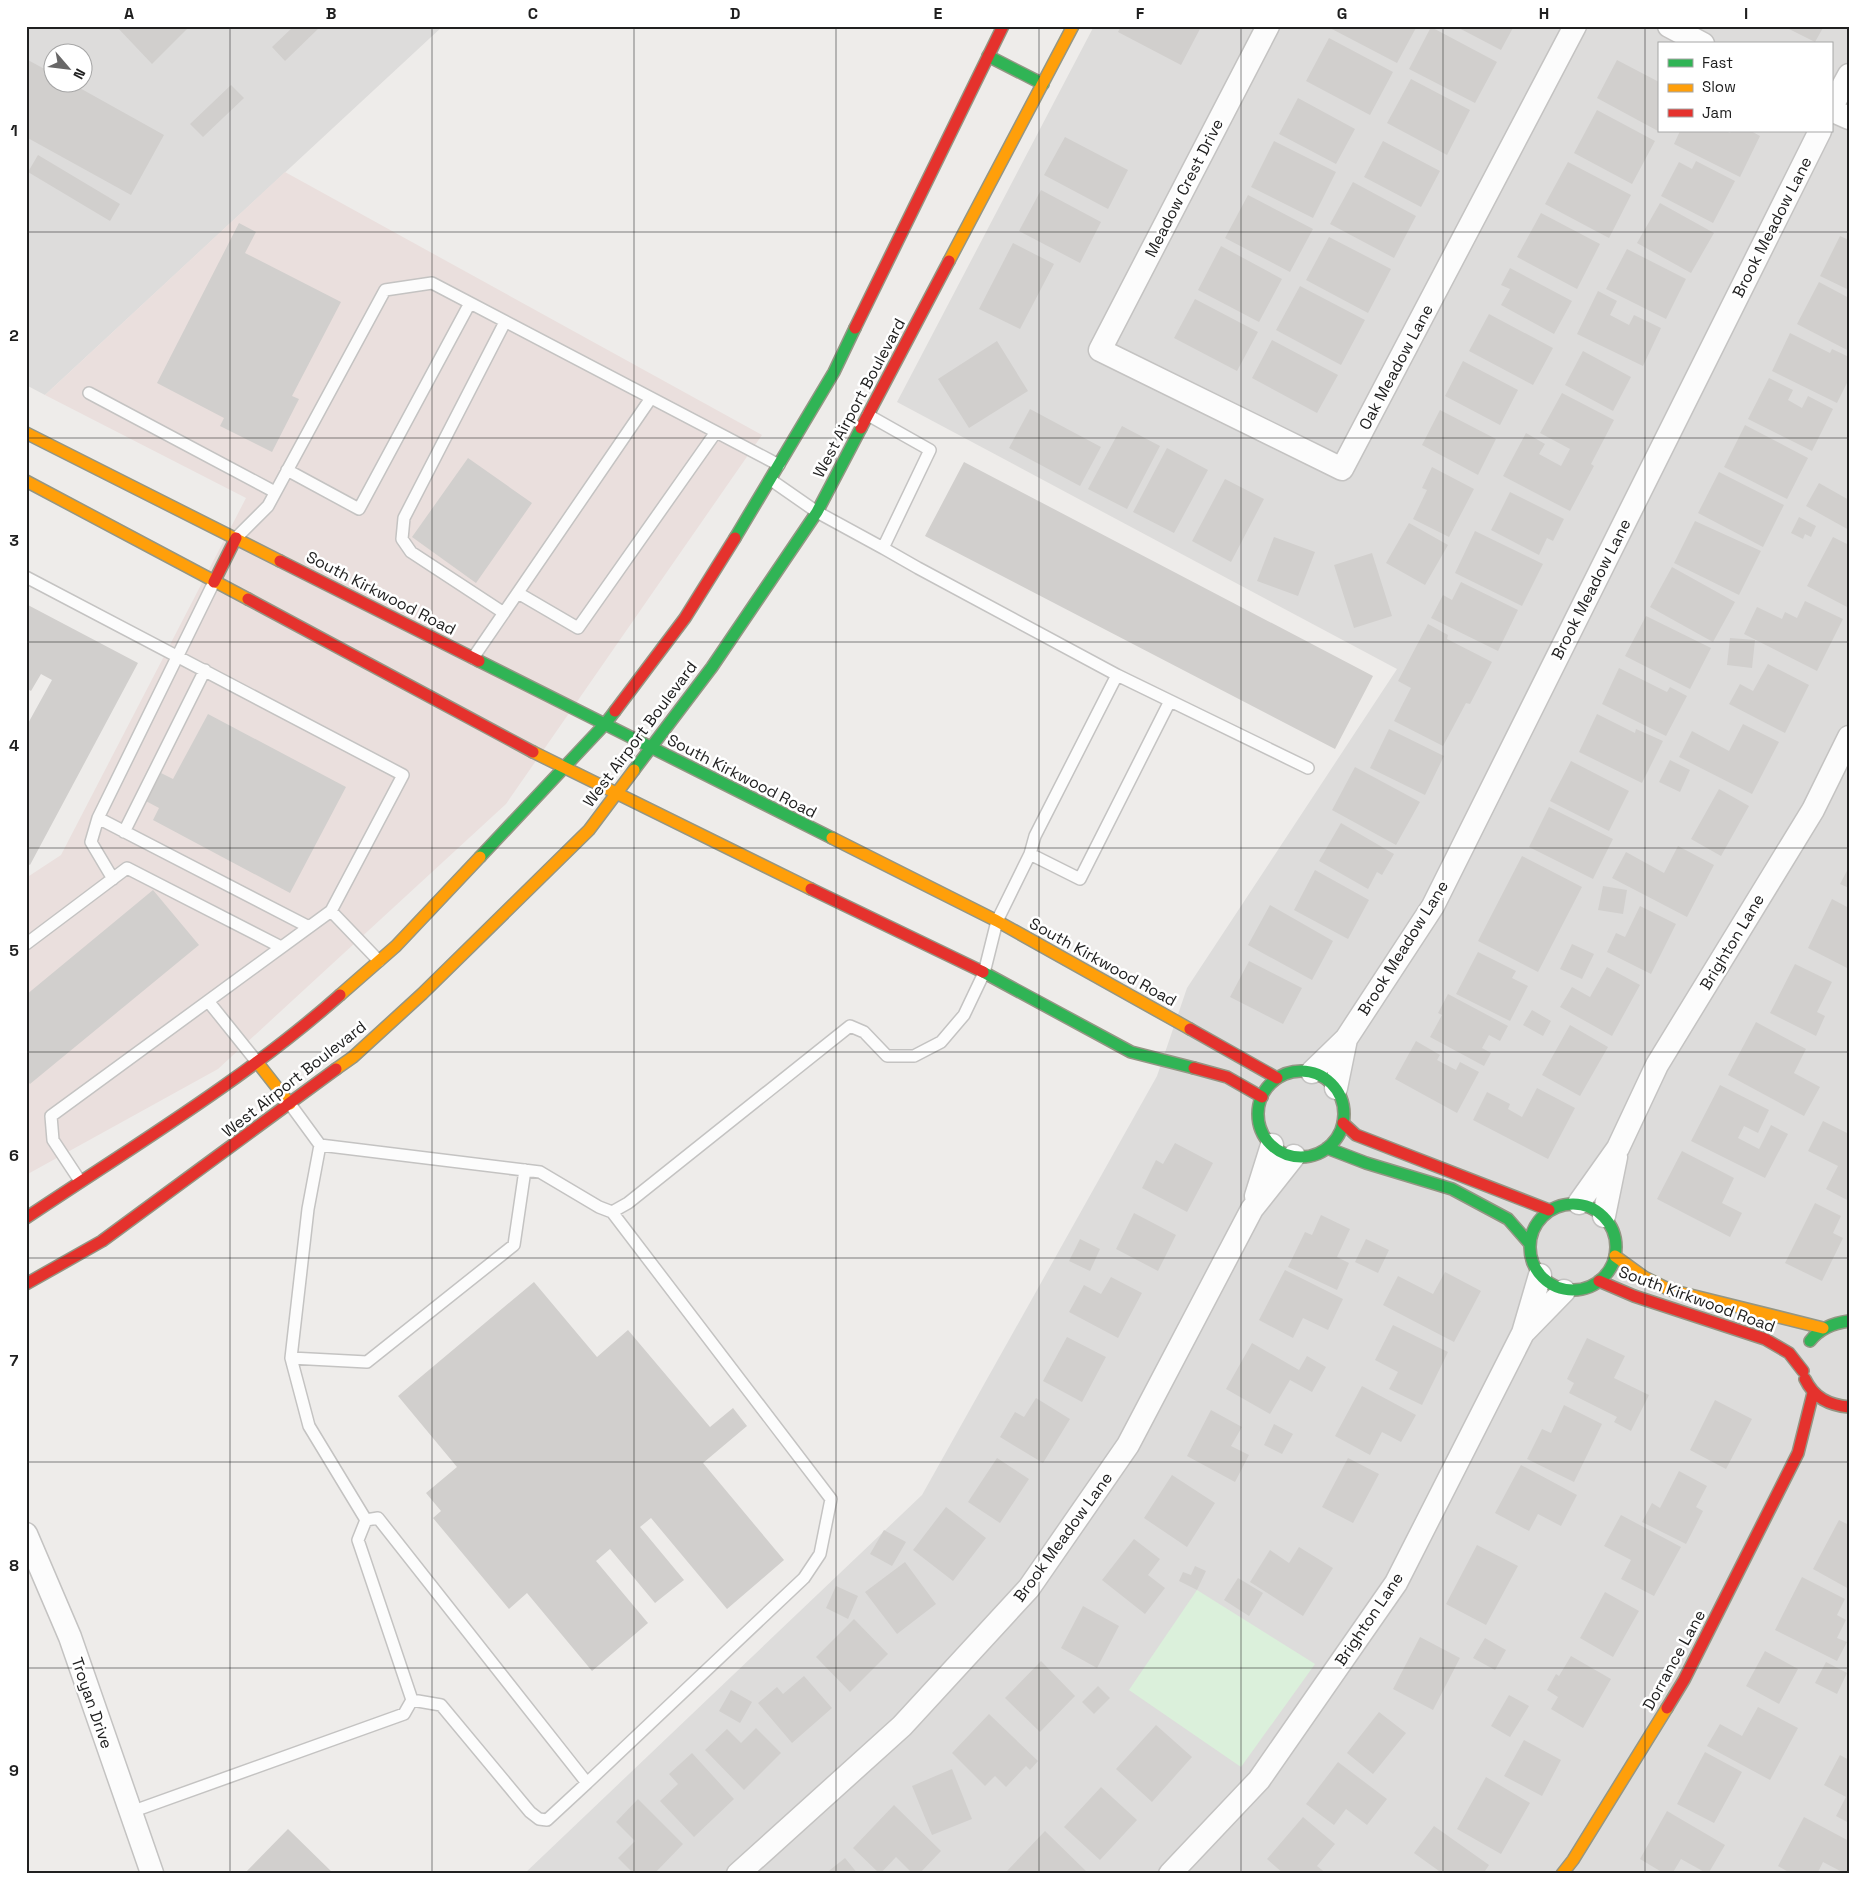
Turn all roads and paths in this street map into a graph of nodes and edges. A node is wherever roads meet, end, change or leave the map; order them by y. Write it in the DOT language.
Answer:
graph roads {
  1 [pos="1003,26"];
  2 [pos="1073,26"];
  3 [pos="1268,26"];
  4 [pos="1575,26"];
  5 [pos="1669,26"];
  6 [pos="1699,42"];
  7 [pos="988,56"];
  8 [pos="1849,75"];
  9 [pos="1043,84"];
  10 [pos="1832,107"];
  11 [pos="1832,110"];
  12 [pos="1849,118"];
  13 [pos="1820,132"];
  14 [pos="470,303"];
  15 [pos="505,322"];
  16 [pos="1100,350"];
  17 [pos="89,393"];
  18 [pos="651,398"];
  19 [pos="868,415"];
  20 [pos="716,432"];
  21 [pos="26,433"];
  22 [pos="779,465"];
  23 [pos="287,470"];
  24 [pos="771,480"];
  25 [pos="26,481"];
  26 [pos="275,492"];
  27 [pos="817,512"];
  28 [pos="236,538"];
  29 [pos="883,548"];
  30 [pos="26,577"];
  31 [pos="214,582"];
  32 [pos="518,593"];
  33 [pos="504,613"];
  34 [pos="178,656"];
  35 [pos="473,658"];
  36 [pos="205,670"];
  37 [pos="1117,675"];
  38 [pos="1170,701"];
  39 [pos="605,724"];
  40 [pos="1849,737"];
  41 [pos="650,748"];
  42 [pos="563,768"];
  43 [pos="1308,768"];
  44 [pos="615,794"];
  45 [pos="98,818"];
  46 [pos="124,832"];
  47 [pos="1030,854"];
  48 [pos="113,879"];
  49 [pos="331,911"];
  50 [pos="997,921"];
  51 [pos="309,927"];
  52 [pos="26,944"];
  53 [pos="281,947"];
  54 [pos="379,961"];
  55 [pos="984,973"];
  56 [pos="208,1001"];
  57 [pos="1346,1039"];
  58 [pos="257,1062"];
  59 [pos="1312,1072"];
  60 [pos="1277,1078"];
  61 [pos="1336,1088"];
  62 [pos="1262,1098"];
  63 [pos="290,1104"];
  64 [pos="1343,1123"];
  65 [pos="320,1145"];
  66 [pos="1272,1145"];
  67 [pos="1327,1148"];
  68 [pos="1618,1148"];
  69 [pos="1294,1156"];
  70 [pos="525,1170"];
  71 [pos="81,1182"];
  72 [pos="1579,1203"];
  73 [pos="1252,1209"];
  74 [pos="1549,1210"];
  75 [pos="612,1212"];
  76 [pos="1604,1216"];
  77 [pos="26,1218"];
  78 [pos="1529,1243"];
  79 [pos="1615,1256"];
  80 [pos="1540,1275"];
  81 [pos="1599,1281"];
  82 [pos="26,1284"];
  83 [pos="1564,1291"];
  84 [pos="1849,1321"];
  85 [pos="1823,1328"];
  86 [pos="1523,1333"];
  87 [pos="291,1358"];
  88 [pos="1803,1371"];
  89 [pos="1813,1393"];
  90 [pos="1849,1407"];
  91 [pos="1814,1434"];
  92 [pos="1798,1453"];
  93 [pos="366,1520"];
  94 [pos="26,1534"];
  95 [pos="412,1700"];
  96 [pos="587,1783"];
  97 [pos="130,1812"];
  98 [pos="150,1874"];
  99 [pos="738,1874"];
  100 [pos="1170,1874"];
  101 [pos="1562,1874"];
  1 -- 7 [label="main road, West Airport Boulevard"];
  2 -- 9 [label="main road, West Airport Boulevard"];
  3 -- 16 [label="street, Meadow Crest Drive"];
  4 -- 16 [label="street, Oak Meadow Lane"];
  5 -- 6 [label="street"];
  7 -- 9 [label="main road"];
  7 -- 22 [label="main road, West Airport Boulevard"];
  8 -- 10 [label="street"];
  9 -- 19 [label="main road, West Airport Boulevard"];
  11 -- 12 [label="street"];
  13 -- 57 [label="street, Brook Meadow Lane"];
  14 -- 15 [label="lane"];
  14 -- 23 [label="lane"];
  14 -- 23 [label="lane"];
  15 -- 18 [label="lane"];
  15 -- 33 [label="lane"];
  17 -- 26 [label="lane"];
  18 -- 20 [label="lane"];
  18 -- 32 [label="lane"];
  19 -- 27 [label="main road, West Airport Boulevard"];
  19 -- 29 [label="lane"];
  20 -- 22 [label="lane"];
  20 -- 32 [label="lane"];
  21 -- 28 [label="main road, South Kirkwood Road"];
  22 -- 24 [label="main road, West Airport Boulevard"];
  23 -- 26 [label="lane"];
  24 -- 27 [label="lane"];
  24 -- 39 [label="main road, West Airport Boulevard"];
  25 -- 31 [label="main road"];
  26 -- 28 [label="lane"];
  27 -- 29 [label="lane"];
  27 -- 41 [label="main road, West Airport Boulevard"];
  28 -- 31 [label="main road"];
  28 -- 35 [label="main road, South Kirkwood Road"];
  29 -- 37 [label="lane"];
  30 -- 34 [label="lane"];
  31 -- 34 [label="lane"];
  31 -- 42 [label="main road"];
  32 -- 33 [label="lane"];
  33 -- 35 [label="lane"];
  34 -- 36 [label="lane"];
  34 -- 45 [label="lane"];
  35 -- 39 [label="main road, South Kirkwood Road"];
  36 -- 46 [label="lane"];
  36 -- 49 [label="lane"];
  37 -- 38 [label="lane"];
  37 -- 47 [label="lane"];
  38 -- 43 [label="lane"];
  38 -- 47 [label="lane"];
  39 -- 41 [label="main road, South Kirkwood Road"];
  39 -- 42 [label="main road, West Airport Boulevard"];
  40 -- 68 [label="street, Brighton Lane"];
  41 -- 44 [label="main road, West Airport Boulevard"];
  41 -- 50 [label="main road, South Kirkwood Road"];
  42 -- 44 [label="main road"];
  42 -- 54 [label="main road, West Airport Boulevard"];
  44 -- 55 [label="main road"];
  44 -- 63 [label="main road, West Airport Boulevard"];
  45 -- 46 [label="lane"];
  45 -- 48 [label="lane"];
  46 -- 51 [label="lane"];
  47 -- 50 [label="lane"];
  48 -- 52 [label="lane"];
  48 -- 53 [label="lane"];
  49 -- 51 [label="lane"];
  49 -- 54 [label="lane"];
  50 -- 55 [label="lane"];
  50 -- 60 [label="main road, South Kirkwood Road"];
  51 -- 53 [label="lane"];
  53 -- 56 [label="lane"];
  54 -- 58 [label="main road, West Airport Boulevard"];
  55 -- 62 [label="main road"];
  55 -- 75 [label="lane"];
  56 -- 58 [label="lane"];
  56 -- 71 [label="lane"];
  57 -- 59 [label="street, Brook Meadow Lane"];
  57 -- 61 [label="street, Brook Meadow Lane"];
  58 -- 63 [label="main road"];
  58 -- 71 [label="main road, West Airport Boulevard"];
  59 -- 60 [label="main road"];
  59 -- 61 [label="main road"];
  60 -- 62 [label="main road"];
  61 -- 64 [label="main road"];
  62 -- 66 [label="main road"];
  63 -- 65 [label="lane"];
  63 -- 82 [label="main road, West Airport Boulevard"];
  64 -- 67 [label="main road"];
  64 -- 74 [label="main road"];
  65 -- 70 [label="lane"];
  65 -- 87 [label="lane"];
  66 -- 69 [label="main road"];
  66 -- 73 [label="street, Brook Meadow Lane"];
  67 -- 69 [label="main road"];
  67 -- 78 [label="main road"];
  68 -- 72 [label="street, Brighton Lane"];
  68 -- 76 [label="street, Brighton Lane"];
  69 -- 73 [label="street, Brook Meadow Lane"];
  70 -- 75 [label="lane"];
  70 -- 87 [label="lane"];
  71 -- 77 [label="main road, West Airport Boulevard"];
  72 -- 74 [label="main road"];
  72 -- 76 [label="main road"];
  73 -- 99 [label="street, Brook Meadow Lane"];
  74 -- 78 [label="main road"];
  75 -- 96 [label="lane"];
  76 -- 79 [label="main road"];
  78 -- 80 [label="main road"];
  79 -- 81 [label="main road"];
  79 -- 85 [label="main road, South Kirkwood Road"];
  80 -- 83 [label="main road"];
  80 -- 86 [label="street, Brighton Lane"];
  81 -- 83 [label="main road"];
  81 -- 88 [label="main road, South Kirkwood Road"];
  83 -- 86 [label="street, Brighton Lane"];
  84 -- 85 [label="main road"];
  85 -- 88 [label="main road"];
  86 -- 100 [label="street, Brighton Lane"];
  87 -- 93 [label="lane"];
  88 -- 89 [label="main road"];
  89 -- 90 [label="main road"];
  89 -- 92 [label="main road, Dorrance Lane"];
  91 -- 92 [label="main road, Dorrance Lane"];
  92 -- 101 [label="main road, Dorrance Lane"];
  93 -- 95 [label="lane"];
  93 -- 96 [label="lane"];
  94 -- 97 [label="street, Troyan Drive"];
  95 -- 96 [label="lane"];
  95 -- 97 [label="lane"];
  97 -- 98 [label="street, Troyan Drive"];
}
